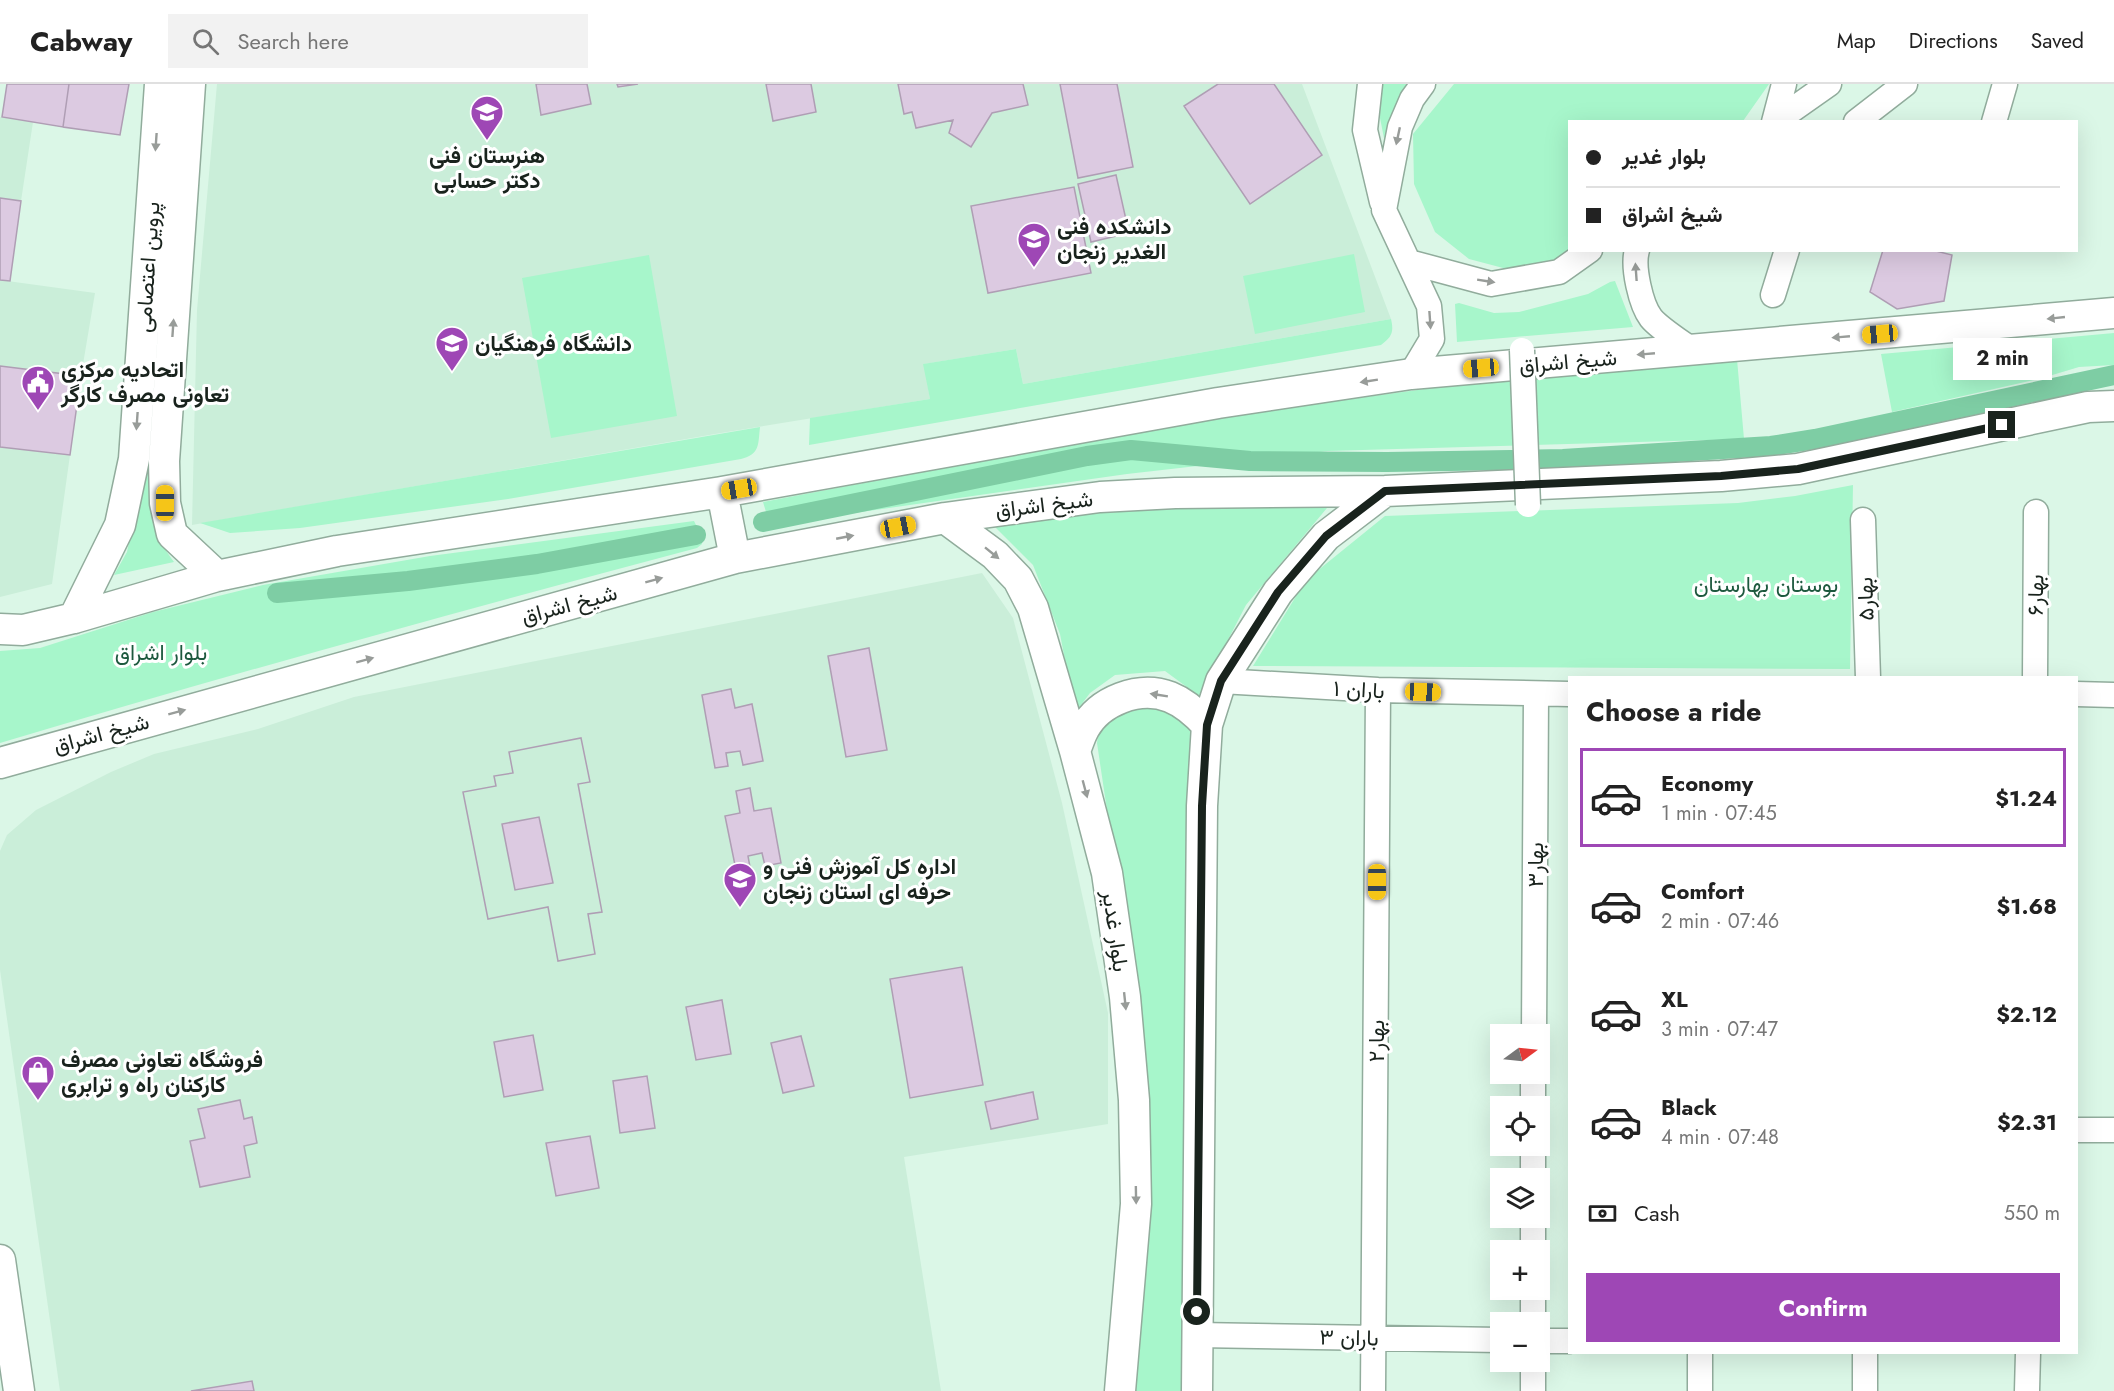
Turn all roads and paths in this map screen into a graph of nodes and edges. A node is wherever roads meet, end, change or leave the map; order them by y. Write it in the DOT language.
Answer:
graph roads {
  1 [pos="160,84"];
  2 [pos="190,84"];
  3 [pos="1370,84"];
  4 [pos="1423,84"];
  5 [pos="1784,84"];
  6 [pos="1829,84"];
  7 [pos="1905,84"];
  8 [pos="2005,84"];
  9 [pos="1775,120"];
  10 [pos="1777,120"];
  11 [pos="1859,120"];
  12 [pos="1995,120"];
  13 [pos="1384,210"];
  14 [pos="1587,252"];
  15 [pos="1636,252"];
  16 [pos="1786,252"];
  17 [pos="1409,262"];
  18 [pos="1773,295"];
  19 [pos="2114,313"];
  20 [pos="1522,350"];
  21 [pos="1692,350"];
  22 [pos="1411,374"];
  23 [pos="2114,406"];
  24 [pos="1385,491"];
  25 [pos="722,492"];
  26 [pos="1528,505"];
  27 [pos="2036,512"];
  28 [pos="945,518"];
  29 [pos="1863,520"];
  30 [pos="735,558"];
  31 [pos="217,576"];
  32 [pos="74,618"];
  33 [pos="0,629"];
  34 [pos="1868,676"];
  35 [pos="2035,676"];
  36 [pos="1221,681"];
  37 [pos="1378,690"];
  38 [pos="1568,694"];
  39 [pos="2078,694"];
  40 [pos="1536,695"];
  41 [pos="2114,695"];
  42 [pos="1207,725"];
  43 [pos="35,752"];
  44 [pos="1075,752"];
  45 [pos="0,763"];
  46 [pos="0,783"];
  47 [pos="1534,1024"];
  48 [pos="2078,1130"];
  49 [pos="2114,1130"];
  50 [pos="0,1260"];
  51 [pos="1197,1335"];
  52 [pos="1374,1338"];
  53 [pos="1490,1340"];
  54 [pos="1550,1341"];
  55 [pos="1568,1341"];
  56 [pos="1700,1354"];
  57 [pos="1865,1354"];
  58 [pos="2028,1354"];
  59 [pos="1533,1372"];
  60 [pos="19,1391"];
  61 [pos="1120,1391"];
  62 [pos="1197,1391"];
  63 [pos="1373,1391"];
  64 [pos="1533,1391"];
  65 [pos="1700,1391"];
  66 [pos="1865,1391"];
  67 [pos="2027,1391"];
  1 -- 32 [label="main road, پروین اعتصامی, one-way"];
  31 -- 2 [label="main road, پروین اعتصامی, one-way"];
  3 -- 13 [label="street"];
  4 -- 13 [label="street, one-way"];
  5 -- 9 [label="street"];
  6 -- 10 [label="street"];
  7 -- 11 [label="street"];
  8 -- 12 [label="street"];
  13 -- 17 [label="street"];
  17 -- 14 [label="street, one-way"];
  21 -- 15 [label="street, one-way"];
  16 -- 18 [label="street"];
  17 -- 22 [label="street, one-way"];
  19 -- 21 [label="main road, شیخ اشراق, one-way"];
  20 -- 26 [label="street, bridge"];
  21 -- 22 [label="main road, شیخ اشراق, one-way"];
  22 -- 25 [label="main road, شیخ اشراق, one-way"];
  23 -- 24 [label="main road, شیخ اشراق"];
  24 -- 28 [label="main road, شیخ اشراق"];
  24 -- 36 [label="main road"];
  25 -- 30 [label="main road"];
  25 -- 31 [label="main road, شیخ اشراق"];
  27 -- 35 [label="street, بهار۶"];
  30 -- 28 [label="main road, شیخ اشراق, one-way"];
  28 -- 44 [label="main road, بلوار غدیر, one-way"];
  29 -- 34 [label="street, بهار۵"];
  43 -- 30 [label="main road, شیخ اشراق, one-way"];
  31 -- 32 [label="main road, شیخ اشراق"];
  32 -- 33 [label="main road, شیخ اشراق"];
  36 -- 37 [label="street, باران ۱"];
  36 -- 42 [label="main road"];
  37 -- 40 [label="street, باران ۱"];
  37 -- 52 [label="street, بهار۲"];
  38 -- 40 [label="street, باران ۱"];
  39 -- 41 [label="street"];
  40 -- 47 [label="street, بهار۳"];
  42 -- 44 [label="main road, one-way"];
  42 -- 51 [label="main road"];
  43 -- 45 [label="main road, شیخ اشراق"];
  43 -- 46 [label="main road"];
  44 -- 61 [label="main road, بلوار غدیر, one-way"];
  48 -- 49 [label="street"];
  50 -- 60 [label="main road"];
  51 -- 52 [label="street, باران ۳"];
  51 -- 62 [label="main road"];
  52 -- 53 [label="street, باران ۳"];
  52 -- 63 [label="street, بهار۲"];
  54 -- 55 [label="street"];
  56 -- 65 [label="street"];
  57 -- 66 [label="street"];
  58 -- 67 [label="street"];
  59 -- 64 [label="street"];
}
